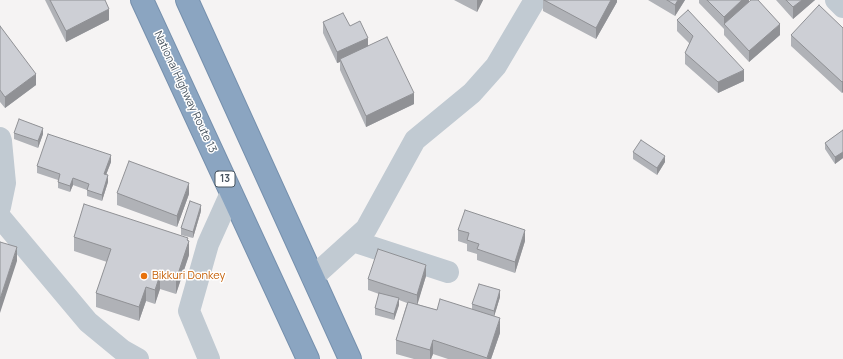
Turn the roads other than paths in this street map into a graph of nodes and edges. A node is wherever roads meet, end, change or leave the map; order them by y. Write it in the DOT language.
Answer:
graph roads {
  1 [pos="142,0"];
  2 [pos="187,0"];
  3 [pos="535,0"];
  4 [pos="836,0"];
  5 [pos="843,7"];
  6 [pos="0,138"];
  7 [pos="231,193"];
  8 [pos="0,207"];
  9 [pos="0,217"];
  10 [pos="352,241"];
  11 [pos="448,272"];
  12 [pos="313,277"];
  13 [pos="138,359"];
  14 [pos="210,359"];
  15 [pos="308,359"];
  16 [pos="350,359"];
  1 -- 7 [label="highway, National Highway Route 13 / 13"];
  2 -- 12 [label="highway"];
  3 -- 10 [label="street"];
  4 -- 5 [label="street"];
  6 -- 8 [label="street"];
  7 -- 14 [label="street"];
  7 -- 15 [label="highway, National Highway Route 13 / 13"];
  9 -- 13 [label="street"];
  10 -- 11 [label="street"];
  10 -- 12 [label="street"];
  12 -- 16 [label="highway"];
}
